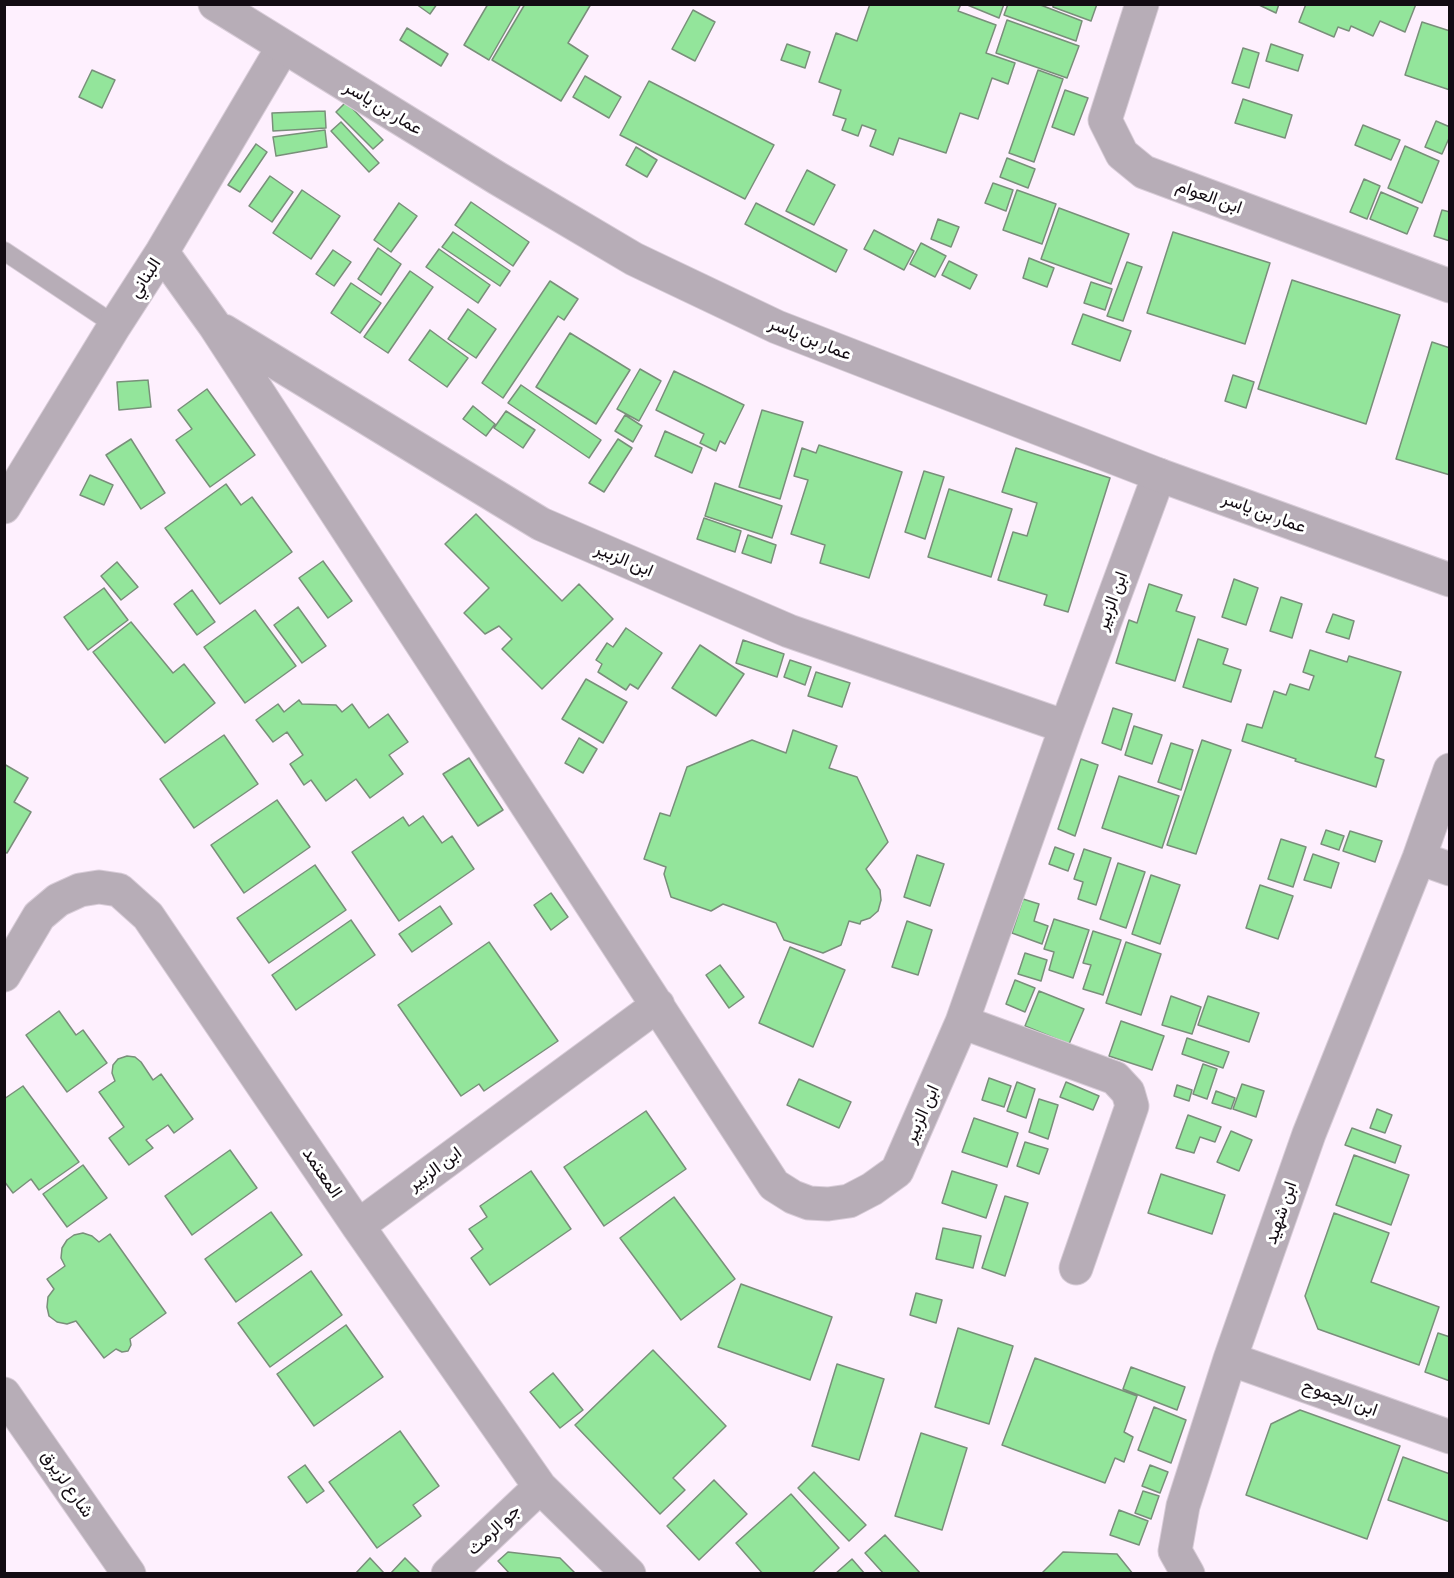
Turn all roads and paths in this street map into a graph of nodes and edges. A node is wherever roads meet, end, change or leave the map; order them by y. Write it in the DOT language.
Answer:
graph roads {
  1 [pos="215,4"];
  2 [pos="1142,4"];
  3 [pos="283,47"];
  4 [pos="4,251"];
  5 [pos="162,252"];
  6 [pos="1449,286"];
  7 [pos="115,325"];
  8 [pos="215,326"];
  9 [pos="1159,475"];
  10 [pos="4,507"];
  11 [pos="1449,580"];
  12 [pos="1065,727"];
  13 [pos="1449,770"];
  14 [pos="1419,858"];
  15 [pos="1449,869"];
  16 [pos="4,975"];
  17 [pos="658,1005"];
  18 [pos="962,1022"];
  19 [pos="358,1226"];
  20 [pos="1076,1268"];
  21 [pos="1230,1359"];
  22 [pos="4,1394"];
  23 [pos="1449,1437"];
  24 [pos="540,1487"];
  25 [pos="129,1574"];
  26 [pos="448,1574"];
  27 [pos="629,1574"];
  28 [pos="1188,1574"];
  1 -- 3 [label="street, عمار بن ياسر"];
  2 -- 6 [label="street, ابن العوام"];
  3 -- 5 [label="street, البناني"];
  3 -- 9 [label="street, عمار بن ياسر"];
  4 -- 7 [label="lane"];
  5 -- 7 [label="street, البناني"];
  5 -- 8 [label="street, ابن الزبير"];
  7 -- 10 [label="street, البناني"];
  8 -- 12 [label="street, ابن الزبير"];
  8 -- 17 [label="street, ابن الزبير"];
  9 -- 11 [label="street, عمار بن ياسر"];
  9 -- 12 [label="street, ابن الزبير"];
  12 -- 18 [label="street, ابن الزبير"];
  13 -- 14 [label="street, ابن شهيد"];
  14 -- 15 [label="street"];
  14 -- 21 [label="street, ابن شهيد"];
  16 -- 19 [label="street, المعتمد"];
  17 -- 18 [label="street, ابن الزبير"];
  17 -- 19 [label="street, ابن الزبير"];
  18 -- 20 [label="street"];
  19 -- 24 [label="street, المعتمد"];
  21 -- 23 [label="street, ابن الجموح"];
  21 -- 28 [label="street, ابن شهيد"];
  22 -- 25 [label="street, شارع لزيرق"];
  24 -- 26 [label="street, جو الرمث"];
  24 -- 27 [label="street, المعتمد"];
}
